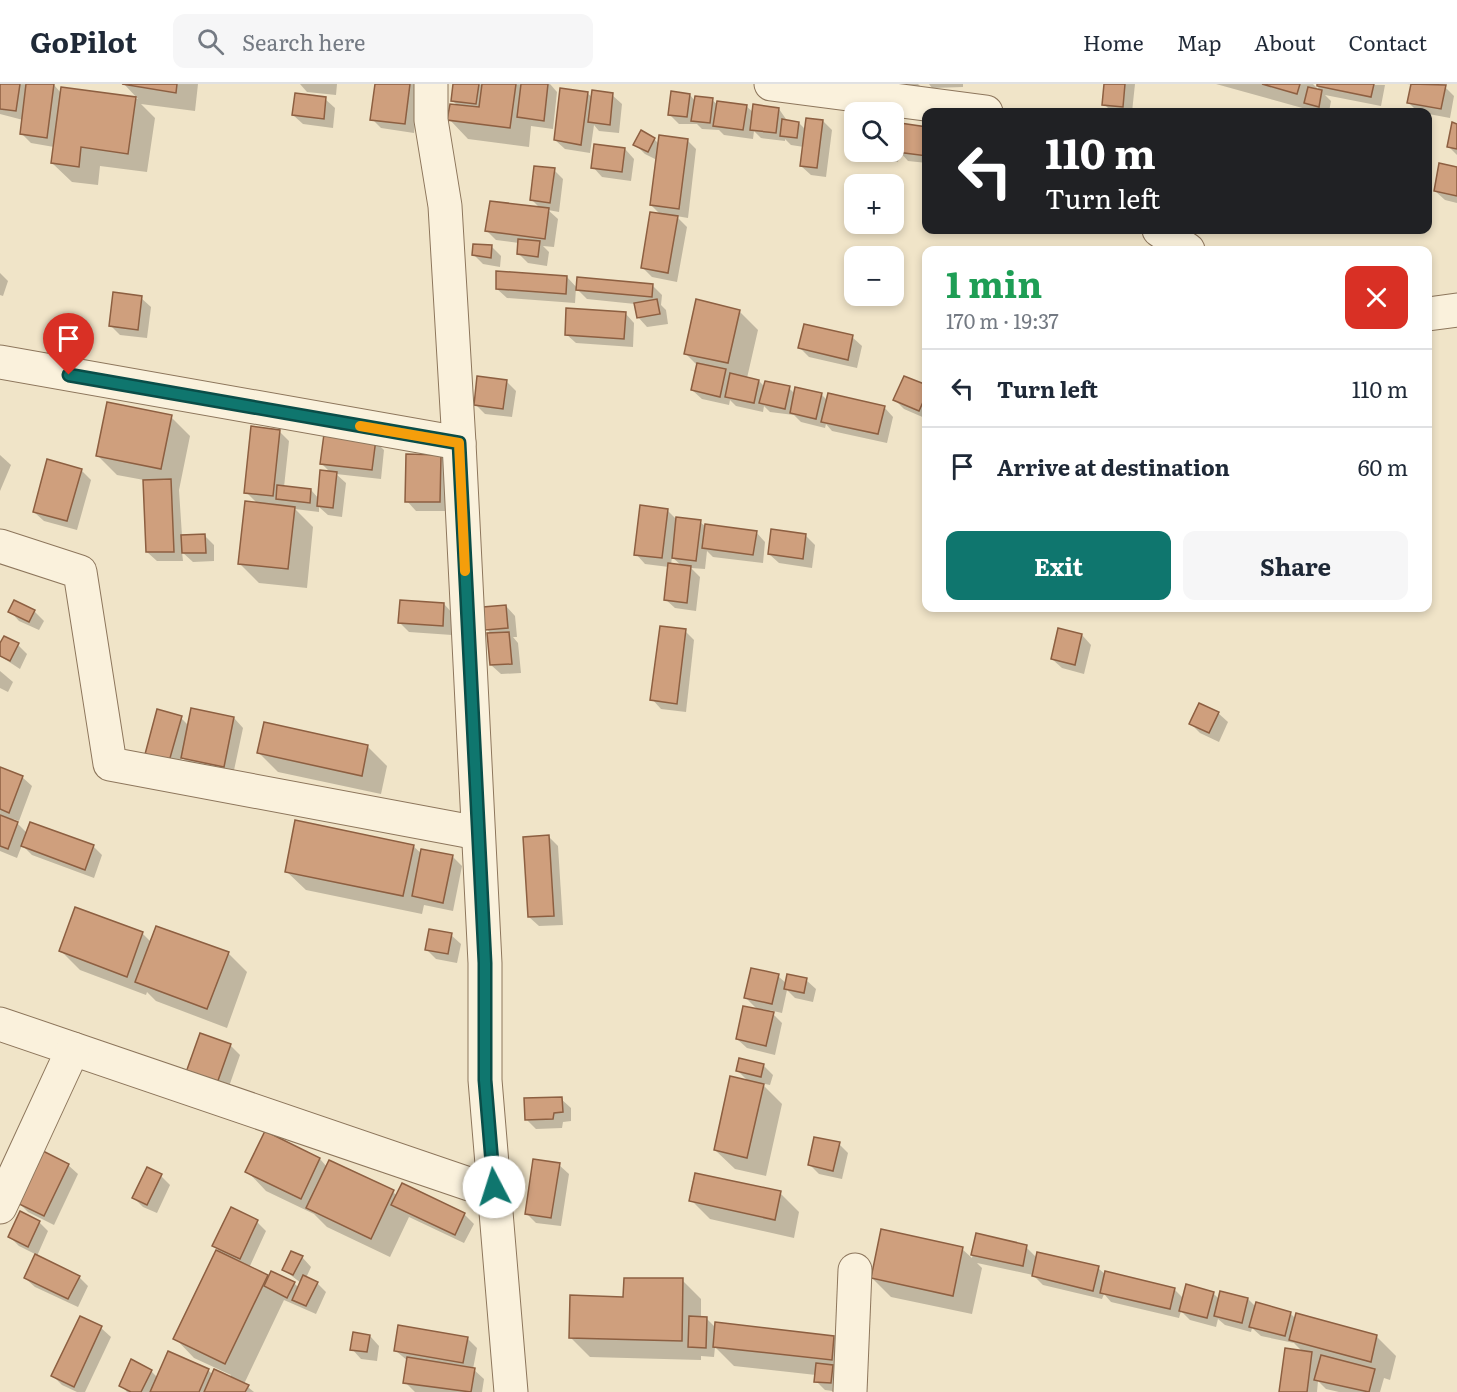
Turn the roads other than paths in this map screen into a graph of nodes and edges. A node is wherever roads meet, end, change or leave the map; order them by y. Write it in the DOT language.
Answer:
graph roads {
  1 [pos="431,84"];
  2 [pos="771,84"];
  3 [pos="955,108"];
  4 [pos="1165,234"];
  5 [pos="1182,246"];
  6 [pos="1457,310"];
  7 [pos="1432,313"];
  8 [pos="0,362"];
  9 [pos="459,443"];
  10 [pos="0,546"];
  11 [pos="478,833"];
  12 [pos="0,1024"];
  13 [pos="73,1049"];
  14 [pos="494,1187"];
  15 [pos="0,1207"];
  16 [pos="855,1270"];
  17 [pos="511,1392"];
  18 [pos="850,1392"];
  1 -- 9 [label="street"];
  2 -- 3 [label="street"];
  4 -- 5 [label="street"];
  6 -- 7 [label="street"];
  8 -- 9 [label="street"];
  9 -- 11 [label="street"];
  10 -- 11 [label="street"];
  11 -- 14 [label="street"];
  12 -- 13 [label="street"];
  13 -- 14 [label="street"];
  13 -- 15 [label="street"];
  14 -- 17 [label="street"];
  16 -- 18 [label="street"];
}
